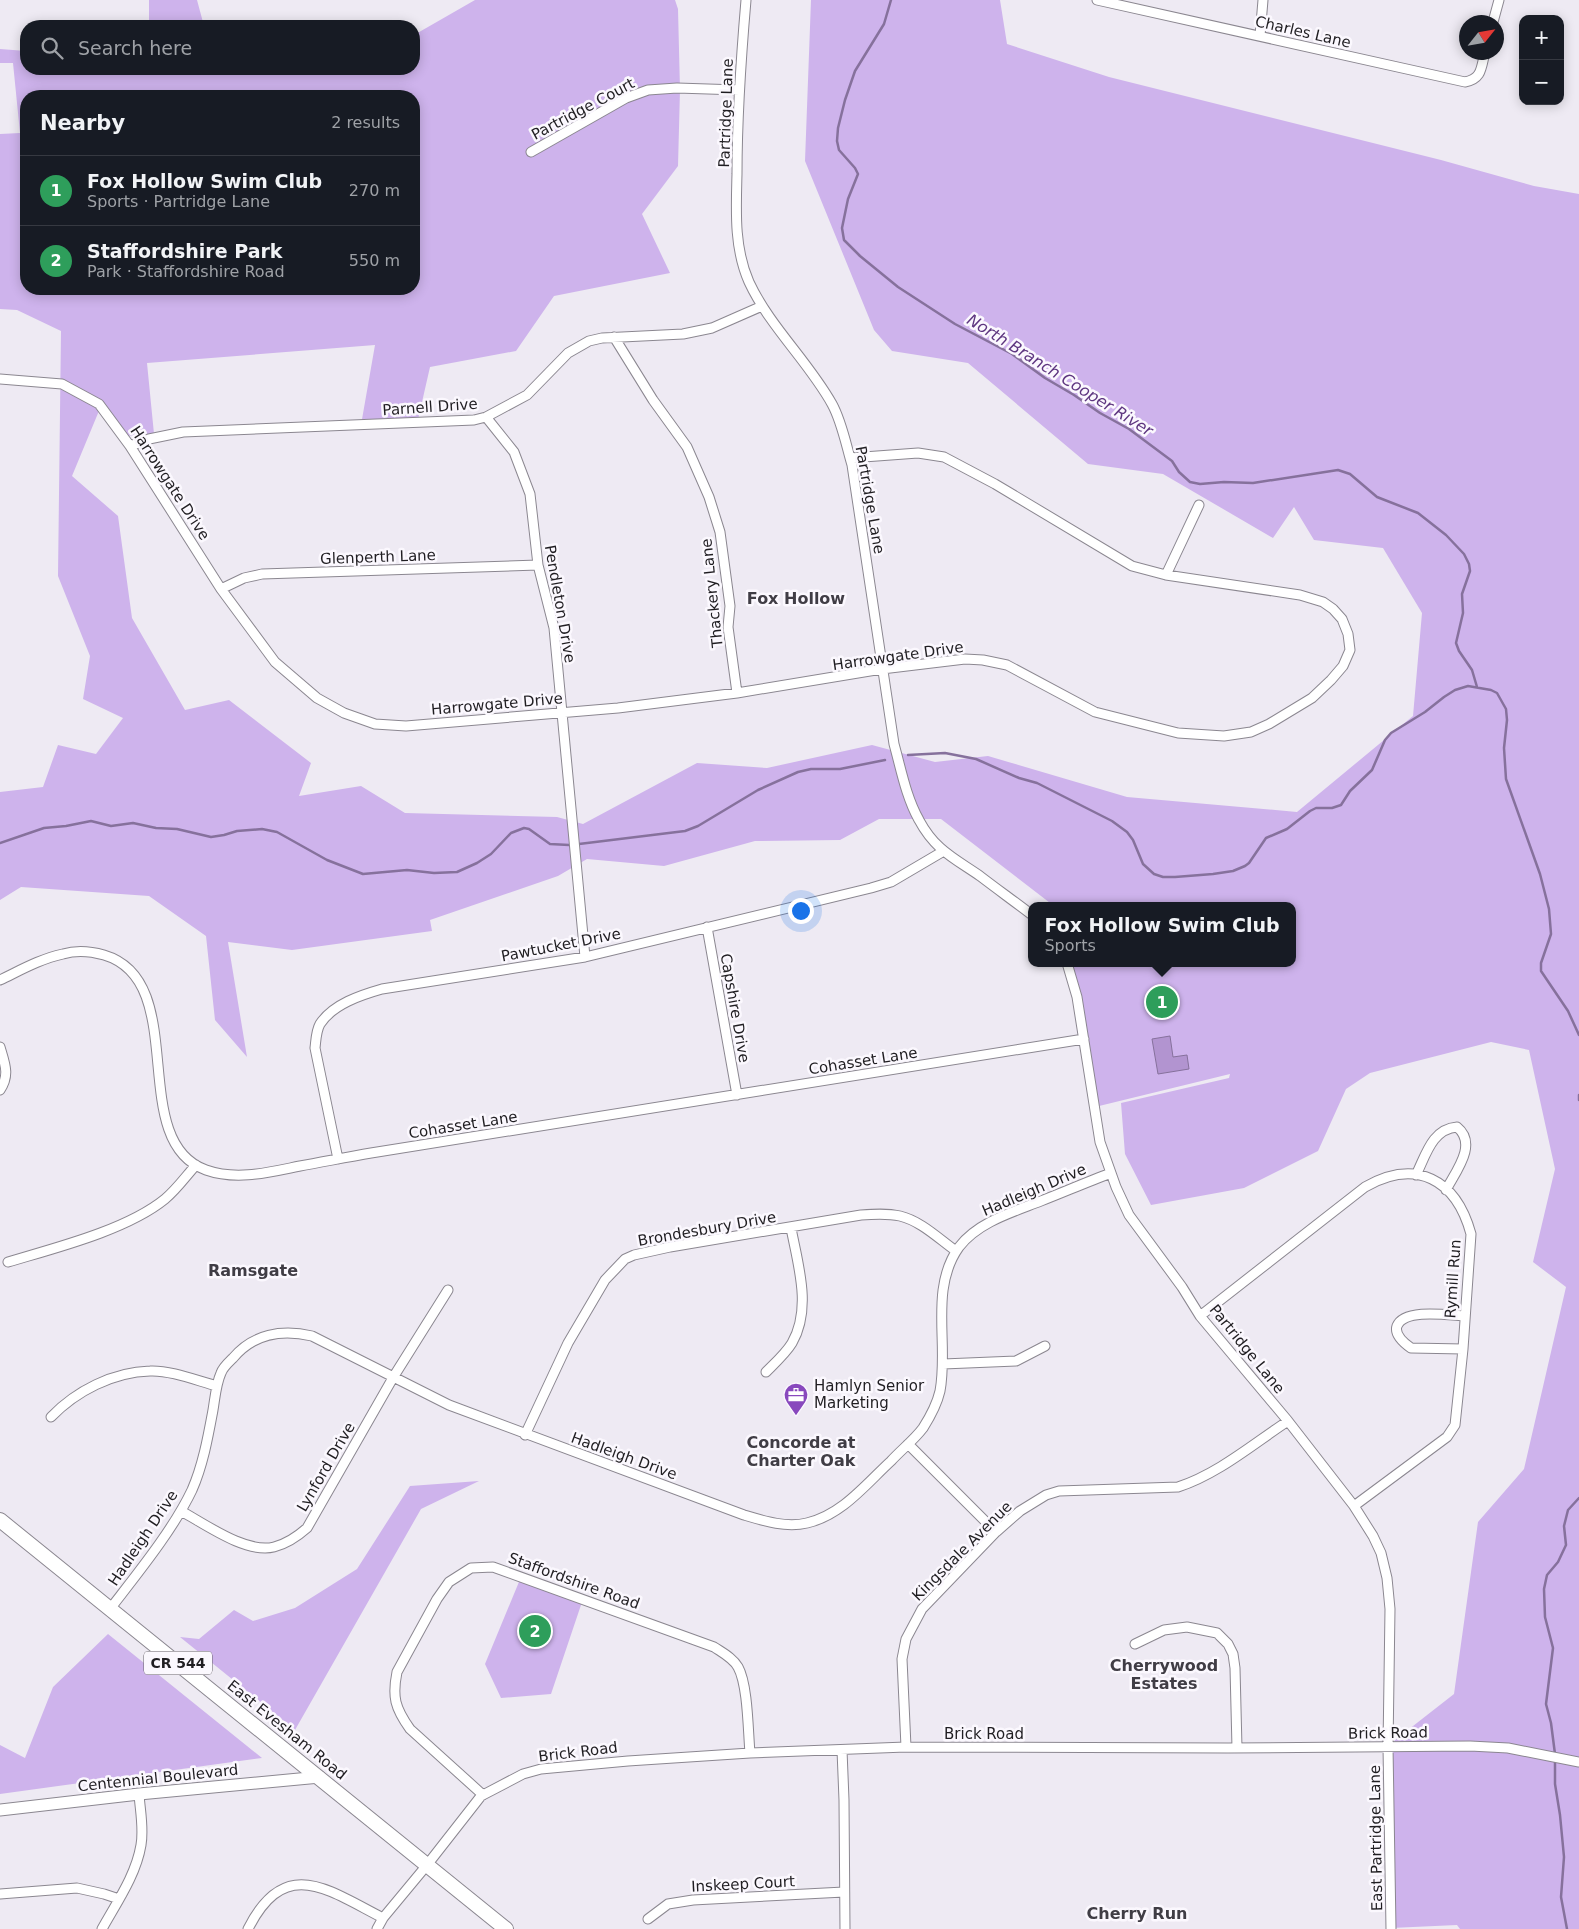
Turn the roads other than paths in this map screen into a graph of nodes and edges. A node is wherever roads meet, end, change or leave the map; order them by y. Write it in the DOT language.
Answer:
graph roads {
  1 [pos="746,0"];
  2 [pos="1096,0"];
  3 [pos="1263,0"];
  4 [pos="1499,0"];
  5 [pos="1495,15"];
  6 [pos="1260,36"];
  7 [pos="1483,60"];
  8 [pos="739,90"];
  9 [pos="531,152"];
  10 [pos="762,306"];
  11 [pos="614,337"];
  12 [pos="0,379"];
  13 [pos="486,417"];
  14 [pos="130,446"];
  15 [pos="850,458"];
  16 [pos="1199,505"];
  17 [pos="538,565"];
  18 [pos="1166,575"];
  19 [pos="221,589"];
  20 [pos="882,669"];
  21 [pos="737,693"];
  22 [pos="562,712"];
  23 [pos="942,852"];
  24 [pos="1028,912"];
  25 [pos="707,927"];
  26 [pos="585,957"];
  27 [pos="1068,967"];
  28 [pos="0,980"];
  29 [pos="1084,1039"];
  30 [pos="0,1048"];
  31 [pos="0,1090"];
  32 [pos="737,1095"];
  33 [pos="338,1159"];
  34 [pos="196,1165"];
  35 [pos="1111,1173"];
  36 [pos="1416,1175"];
  37 [pos="1446,1190"];
  38 [pos="791,1228"];
  39 [pos="956,1251"];
  40 [pos="8,1262"];
  41 [pos="448,1290"];
  42 [pos="1200,1316"];
  43 [pos="1464,1316"];
  44 [pos="1045,1346"];
  45 [pos="1463,1349"];
  46 [pos="943,1364"];
  47 [pos="766,1372"];
  48 [pos="394,1376"];
  49 [pos="217,1386"];
  50 [pos="52,1417"];
  51 [pos="1288,1421"];
  52 [pos="525,1434"];
  53 [pos="908,1444"];
  54 [pos="1354,1506"];
  55 [pos="181,1511"];
  56 [pos="0,1520"];
  57 [pos="996,1532"];
  58 [pos="110,1609"];
  59 [pos="1135,1644"];
  60 [pos="906,1747"];
  61 [pos="1237,1748"];
  62 [pos="1388,1748"];
  63 [pos="842,1750"];
  64 [pos="750,1753"];
  65 [pos="1579,1762"];
  66 [pos="320,1777"];
  67 [pos="139,1794"];
  68 [pos="483,1794"];
  69 [pos="0,1810"];
  70 [pos="427,1865"];
  71 [pos="844,1892"];
  72 [pos="0,1894"];
  73 [pos="118,1899"];
  74 [pos="382,1918"];
  75 [pos="648,1919"];
  76 [pos="102,1929"];
  77 [pos="248,1929"];
  78 [pos="377,1929"];
  79 [pos="506,1929"];
  80 [pos="845,1929"];
  81 [pos="1391,1929"];
  1 -- 8 [label="street, Partridge Lane"];
  2 -- 6 [label="street, Charles Lane"];
  3 -- 6 [label="street"];
  4 -- 5 [label="street"];
  6 -- 7 [label="street, Charles Lane"];
  8 -- 9 [label="street, Partridge Court"];
  8 -- 10 [label="street, Partridge Lane"];
  10 -- 11 [label="street, Parnell Drive"];
  10 -- 15 [label="street, Partridge Lane"];
  11 -- 13 [label="street, Parnell Drive"];
  11 -- 21 [label="street, Thackery Lane"];
  12 -- 14 [label="street, Harrowgate Drive"];
  13 -- 14 [label="street, Parnell Drive"];
  13 -- 17 [label="street, Pendleton Drive"];
  14 -- 19 [label="street, Harrowgate Drive"];
  15 -- 18 [label="street, Harrowgate Drive"];
  15 -- 20 [label="street, Partridge Lane"];
  16 -- 18 [label="street"];
  17 -- 19 [label="street, Glenperth Lane"];
  17 -- 22 [label="street, Pendleton Drive"];
  18 -- 20 [label="street, Harrowgate Drive"];
  19 -- 22 [label="street, Harrowgate Drive"];
  20 -- 21 [label="street, Harrowgate Drive"];
  20 -- 23 [label="street, Partridge Lane"];
  21 -- 22 [label="street, Harrowgate Drive"];
  22 -- 26 [label="street, Pendleton Drive"];
  23 -- 24 [label="street, Partridge Lane"];
  23 -- 25 [label="street, Pawtucket Drive"];
  25 -- 26 [label="street, Pawtucket Drive"];
  25 -- 32 [label="street, Capshire Drive"];
  26 -- 33 [label="street, Pawtucket Drive"];
  27 -- 29 [label="street, Partridge Lane"];
  28 -- 34 [label="street, Cohasset Lane"];
  29 -- 32 [label="street, Cohasset Lane"];
  29 -- 35 [label="street, Partridge Lane"];
  30 -- 31 [label="street"];
  32 -- 33 [label="street, Cohasset Lane"];
  33 -- 34 [label="street, Cohasset Lane"];
  34 -- 40 [label="street"];
  35 -- 39 [label="street, Hadleigh Drive"];
  35 -- 42 [label="street, Partridge Lane"];
  36 -- 37 [label="street, Rymill Run"];
  36 -- 37 [label="street"];
  36 -- 42 [label="street, Rymill Run"];
  37 -- 43 [label="street, Rymill Run"];
  38 -- 39 [label="street, Brondesbury Drive"];
  38 -- 47 [label="street"];
  38 -- 52 [label="street, Brondesbury Drive"];
  39 -- 46 [label="street, Hadleigh Drive"];
  41 -- 48 [label="street, Lynford Drive"];
  42 -- 51 [label="street, Partridge Lane"];
  43 -- 45 [label="street, Rymill Run"];
  43 -- 45 [label="street"];
  44 -- 46 [label="street"];
  45 -- 54 [label="street, Rymill Run"];
  46 -- 53 [label="street, Hadleigh Drive"];
  48 -- 49 [label="street, Hadleigh Drive"];
  48 -- 52 [label="street, Hadleigh Drive"];
  48 -- 55 [label="street, Lynford Drive"];
  49 -- 50 [label="street"];
  49 -- 55 [label="street, Hadleigh Drive"];
  51 -- 54 [label="street, Partridge Lane"];
  51 -- 57 [label="street, Kingsdale Avenue"];
  52 -- 53 [label="street, Hadleigh Drive"];
  53 -- 57 [label="street"];
  54 -- 62 [label="street, Partridge Lane"];
  55 -- 58 [label="street, Hadleigh Drive"];
  56 -- 58 [label="main road, East Evesham Road / CR 544"];
  57 -- 60 [label="street, Kingsdale Avenue"];
  58 -- 66 [label="main road, East Evesham Road / CR 544"];
  59 -- 61 [label="street"];
  60 -- 61 [label="street, Brick Road"];
  60 -- 63 [label="street, Brick Road"];
  61 -- 62 [label="street, Brick Road"];
  62 -- 65 [label="street, Brick Road"];
  62 -- 81 [label="street, East Partridge Lane"];
  63 -- 64 [label="street, Brick Road"];
  63 -- 71 [label="street"];
  64 -- 68 [label="street, Brick Road"];
  64 -- 68 [label="street, Staffordshire Road"];
  66 -- 67 [label="main road, Centennial Boulevard"];
  66 -- 70 [label="main road, East Evesham Road / CR 544"];
  67 -- 69 [label="main road, Centennial Boulevard"];
  67 -- 73 [label="street"];
  68 -- 70 [label="street, Brick Road"];
  70 -- 74 [label="street, Brick Road"];
  70 -- 79 [label="main road, East Evesham Road / CR 544"];
  71 -- 75 [label="street, Inskeep Court"];
  71 -- 80 [label="street"];
  72 -- 73 [label="street"];
  73 -- 76 [label="street"];
  74 -- 77 [label="street"];
  74 -- 78 [label="street, Brick Road"];
}
